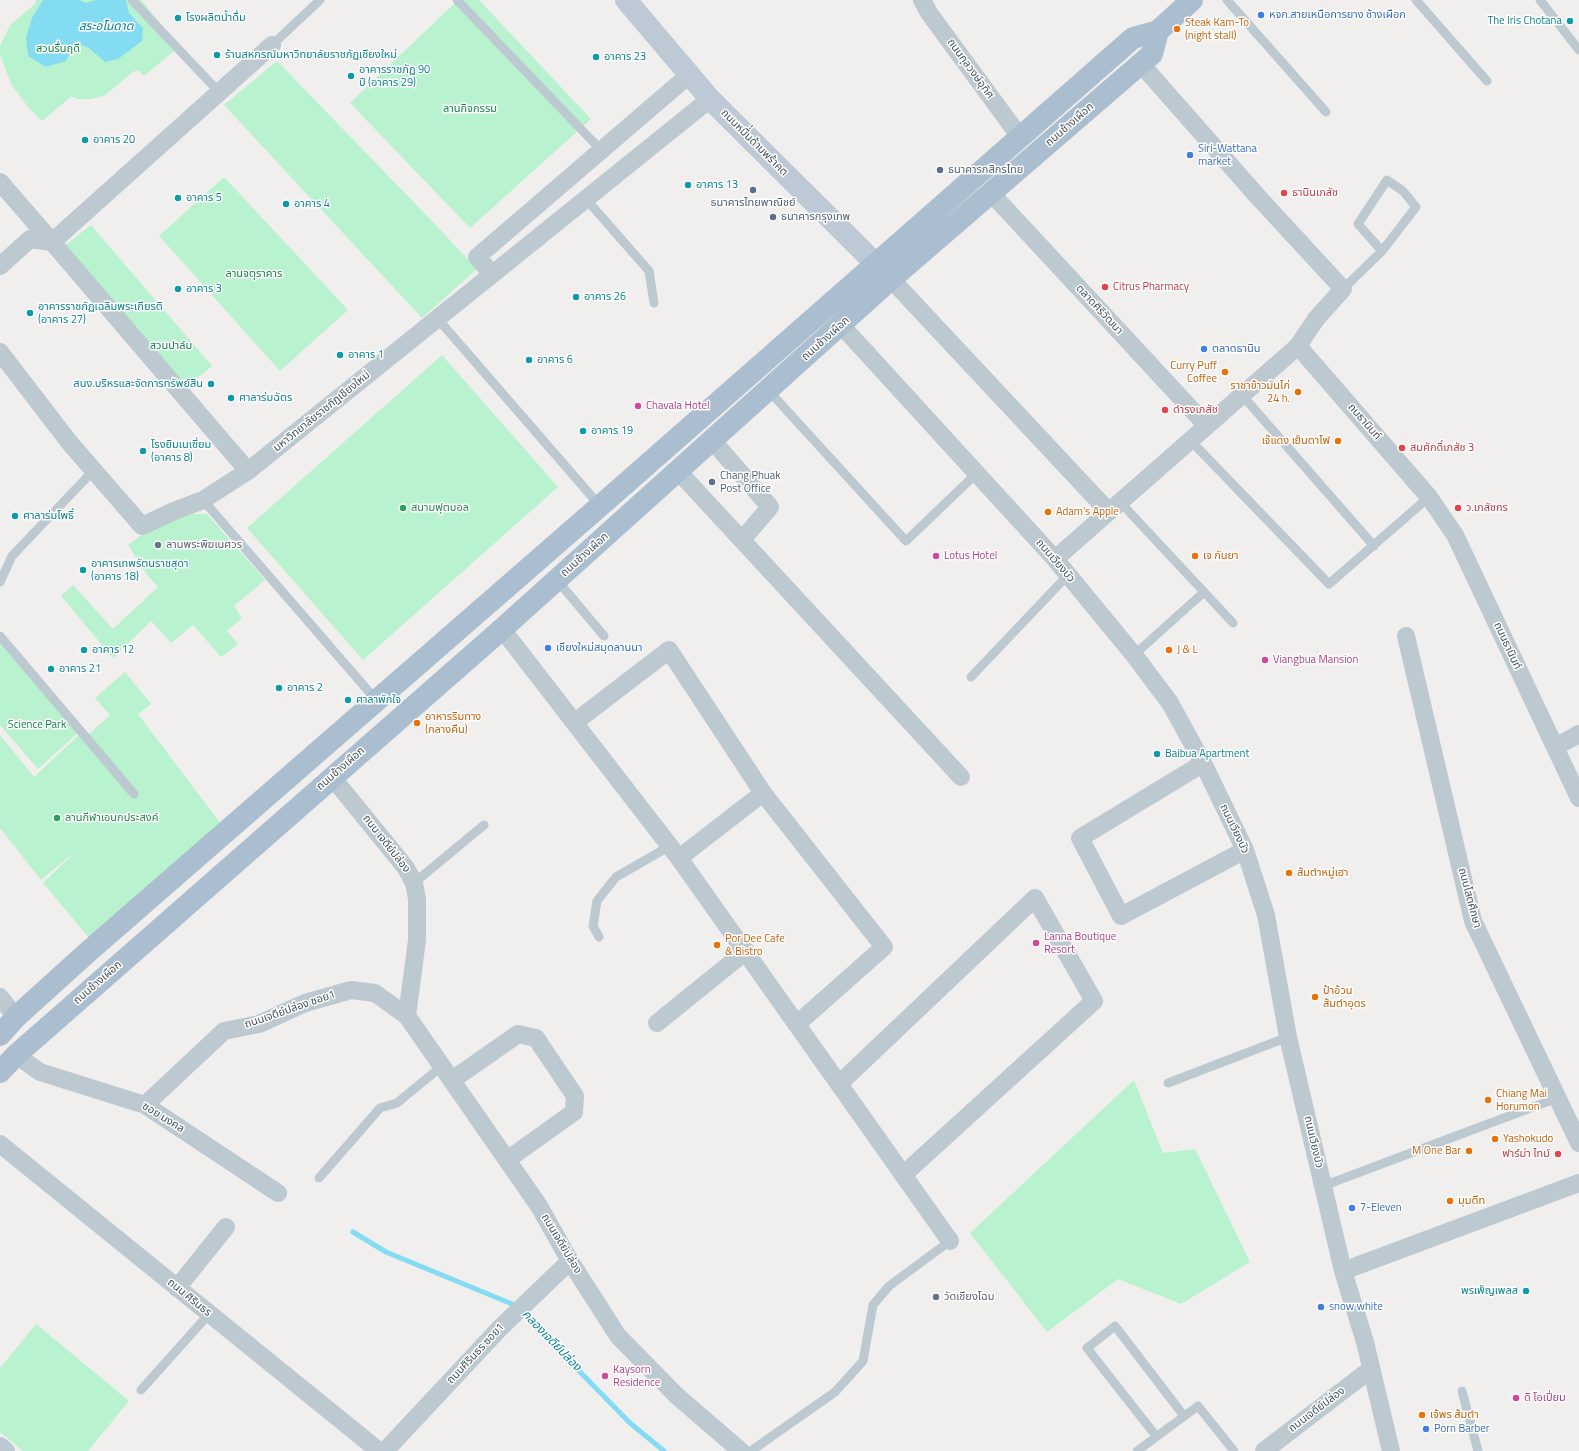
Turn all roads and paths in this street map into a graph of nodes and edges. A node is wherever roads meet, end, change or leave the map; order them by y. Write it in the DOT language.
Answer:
graph roads {
  1 [pos="132,0"];
  2 [pos="320,0"];
  3 [pos="457,0"];
  4 [pos="626,0"];
  5 [pos="922,0"];
  6 [pos="1192,0"];
  7 [pos="1227,0"];
  8 [pos="1416,0"];
  9 [pos="1540,0"];
  10 [pos="1158,31"];
  11 [pos="272,45"];
  12 [pos="1579,50"];
  13 [pos="1140,64"];
  14 [pos="689,75"];
  15 [pos="1487,80"];
  16 [pos="219,92"];
  17 [pos="710,99"];
  18 [pos="1326,112"];
  19 [pos="1020,137"];
  20 [pos="601,150"];
  21 [pos="0,182"];
  22 [pos="991,193"];
  23 [pos="586,199"];
  24 [pos="52,242"];
  25 [pos="1382,251"];
  26 [pos="876,264"];
  27 [pos="0,266"];
  28 [pos="492,274"];
  29 [pos="891,279"];
  30 [pos="1343,289"];
  31 [pos="654,303"];
  32 [pos="437,318"];
  33 [pos="841,325"];
  34 [pos="1298,346"];
  35 [pos="0,352"];
  36 [pos="769,391"];
  37 [pos="1242,395"];
  38 [pos="1207,426"];
  39 [pos="712,440"];
  40 [pos="1190,440"];
  41 [pos="93,471"];
  42 [pos="248,471"];
  43 [pos="678,471"];
  44 [pos="976,474"];
  45 [pos="1429,497"];
  46 [pos="203,500"];
  47 [pos="600,506"];
  48 [pos="1114,507"];
  49 [pos="742,540"];
  50 [pos="1374,546"];
  51 [pos="1054,558"];
  52 [pos="1068,575"];
  53 [pos="557,580"];
  54 [pos="0,582"];
  55 [pos="1204,592"];
  56 [pos="1233,623"];
  57 [pos="502,629"];
  58 [pos="0,636"];
  59 [pos="604,636"];
  60 [pos="1406,636"];
  61 [pos="1134,655"];
  62 [pos="972,677"];
  63 [pos="377,701"];
  64 [pos="575,722"];
  65 [pos="1579,734"];
  66 [pos="1555,748"];
  67 [pos="1202,764"];
  68 [pos="332,777"];
  69 [pos="961,777"];
  70 [pos="134,794"];
  71 [pos="763,794"];
  72 [pos="1579,798"];
  73 [pos="484,825"];
  74 [pos="1245,850"];
  75 [pos="674,852"];
  76 [pos="414,883"];
  77 [pos="599,937"];
  78 [pos="746,951"];
  79 [pos="0,997"];
  80 [pos="408,1016"];
  81 [pos="16,1017"];
  82 [pos="657,1023"];
  83 [pos="797,1024"];
  84 [pos="0,1035"];
  85 [pos="1288,1037"];
  86 [pos="16,1055"];
  87 [pos="0,1072"];
  88 [pos="447,1073"];
  89 [pos="1168,1083"];
  90 [pos="839,1084"];
  91 [pos="1557,1098"];
  92 [pos="145,1105"];
  93 [pos="1578,1135"];
  94 [pos="0,1144"];
  95 [pos="507,1160"];
  96 [pos="903,1175"];
  97 [pos="319,1178"];
  98 [pos="1579,1183"];
  99 [pos="1323,1186"];
  100 [pos="278,1193"];
  101 [pos="226,1227"];
  102 [pos="950,1241"];
  103 [pos="570,1261"];
  104 [pos="1342,1271"];
  105 [pos="177,1288"];
  106 [pos="209,1314"];
  107 [pos="1371,1369"];
  108 [pos="141,1390"];
  109 [pos="1462,1391"];
  110 [pos="1184,1416"];
  111 [pos="1156,1436"];
  112 [pos="0,1446"];
  113 [pos="6,1451"];
  114 [pos="379,1451"];
  115 [pos="384,1451"];
  116 [pos="741,1451"];
  117 [pos="751,1451"];
  118 [pos="1137,1451"];
  119 [pos="1234,1451"];
  120 [pos="1264,1451"];
  121 [pos="1391,1451"];
  122 [pos="1478,1451"];
  1 -- 16 [label="lane"];
  2 -- 11 [label="lane"];
  3 -- 20 [label="lane"];
  4 -- 14 [label="street, ถนนหมื่่นด้ามพร้าคต"];
  5 -- 19 [label="street, ถนนกุลวงษ์อุทิศ"];
  6 -- 10 [label="main road"];
  7 -- 18 [label="lane"];
  8 -- 15 [label="lane"];
  9 -- 12 [label="lane"];
  10 -- 13 [label="main road, ถนนช้างเผือก"];
  10 -- 19 [label="main road"];
  11 -- 16 [label="street"];
  13 -- 22 [label="main road, ถนนช้างเผือก"];
  13 -- 30 [label="street"];
  14 -- 17 [label="street, ถนนหมื่่นด้ามพร้าคต"];
  14 -- 20 [label="street"];
  16 -- 24 [label="street"];
  17 -- 23 [label="street, มหาวิทยาลัยราชภัฏเชียงใหม่"];
  17 -- 26 [label="street, ถนนหมื่่นด้ามพร้าคต"];
  19 -- 26 [label="main road"];
  20 -- 28 [label="street"];
  21 -- 24 [label="street"];
  22 -- 29 [label="main road, ถนนช้างเผือก"];
  22 -- 38 [label="street, ตลาดศิริวัฒนา"];
  23 -- 28 [label="street, มหาวิทยาลัยราชภัฏเชียงใหม่"];
  23 -- 31 [label="lane"];
  24 -- 27 [label="street"];
  24 -- 42 [label="street"];
  25 -- 25 [label="lane"];
  25 -- 30 [label="lane"];
  26 -- 29 [label="street, ถนนหมื่่นด้ามพร้าคต"];
  26 -- 47 [label="main road"];
  28 -- 32 [label="street, มหาวิทยาลัยราชภัฏเชียงใหม่"];
  29 -- 33 [label="main road, ถนนช้างเผือก"];
  29 -- 48 [label="street"];
  30 -- 34 [label="street"];
  32 -- 42 [label="street, มหาวิทยาลัยราชภัฏเชียงใหม่"];
  32 -- 47 [label="lane"];
  33 -- 36 [label="main road, ถนนช้างเผือก"];
  33 -- 44 [label="street, ถนนเวียงบัว"];
  34 -- 37 [label="street"];
  34 -- 45 [label="street, ถนธานินท์"];
  35 -- 41 [label="street"];
  36 -- 39 [label="main road, ถนนช้างเผือก"];
  36 -- 44 [label="lane"];
  37 -- 38 [label="street"];
  37 -- 50 [label="lane"];
  38 -- 40 [label="street"];
  39 -- 43 [label="main road, ถนนช้างเผือก"];
  39 -- 49 [label="street"];
  40 -- 48 [label="street"];
  40 -- 50 [label="lane"];
  41 -- 46 [label="street, มหาวิทยาลัยราชภัฏเชียงใหม่"];
  41 -- 54 [label="lane"];
  42 -- 46 [label="street, มหาวิทยาลัยราชภัฏเชียงใหม่"];
  43 -- 49 [label="street"];
  43 -- 53 [label="main road, ถนนช้างเผือก"];
  44 -- 51 [label="street, ถนนเวียงบัว"];
  45 -- 50 [label="lane"];
  45 -- 66 [label="street, ถนนธานินท์"];
  46 -- 63 [label="lane"];
  47 -- 63 [label="main road"];
  48 -- 51 [label="street"];
  48 -- 55 [label="lane"];
  49 -- 69 [label="street"];
  51 -- 52 [label="street, ถนนเวียงบัว"];
  52 -- 61 [label="street, ถนนเวียงบัว"];
  52 -- 62 [label="lane"];
  53 -- 57 [label="main road, ถนนช้างเผือก"];
  53 -- 59 [label="lane"];
  55 -- 56 [label="lane"];
  55 -- 61 [label="lane"];
  57 -- 64 [label="street"];
  57 -- 68 [label="main road, ถนนช้างเผือก"];
  58 -- 70 [label="lane"];
  60 -- 91 [label="street, ถนนโสตศึกษา"];
  61 -- 67 [label="street, ถนนเวียงบัว"];
  63 -- 81 [label="main road"];
  64 -- 71 [label="street"];
  64 -- 75 [label="street"];
  65 -- 66 [label="street"];
  66 -- 72 [label="street, ถนนธานินท์"];
  67 -- 74 [label="street, ถนนเวียงบัว"];
  67 -- 74 [label="street"];
  68 -- 76 [label="street, ถนน เจดีย์ปล่อง"];
  68 -- 86 [label="main road, ถนนช้างเผือก"];
  71 -- 75 [label="street"];
  71 -- 83 [label="street"];
  73 -- 76 [label="lane"];
  74 -- 85 [label="street, ถนนเวียงบัว"];
  75 -- 77 [label="lane"];
  75 -- 78 [label="street"];
  76 -- 80 [label="street, ถนน เจดีย์ปล่อง"];
  78 -- 82 [label="street"];
  78 -- 83 [label="street"];
  79 -- 81 [label="street"];
  80 -- 88 [label="street, ถนนเจดีย์ปล่อง"];
  80 -- 92 [label="street, ถนนเจดีย์ปล่อง ซอย1"];
  81 -- 84 [label="main road"];
  83 -- 90 [label="street"];
  85 -- 89 [label="lane"];
  85 -- 99 [label="street, ถนนเวียงบัว"];
  86 -- 87 [label="main road, ถนนช้างเผือก"];
  86 -- 92 [label="street, ซอย มงคล"];
  88 -- 95 [label="street, ถนนเจดีย์ปล่อง"];
  88 -- 95 [label="street"];
  88 -- 97 [label="lane"];
  90 -- 96 [label="street"];
  90 -- 96 [label="street"];
  91 -- 93 [label="street, ถนนโสตศึกษา"];
  91 -- 99 [label="lane"];
  92 -- 100 [label="street, ซอย มงคล"];
  94 -- 105 [label="street, ถนน ศิรินธร"];
  95 -- 103 [label="street, ถนนเจดีย์ปล่อง"];
  96 -- 102 [label="street"];
  98 -- 104 [label="street"];
  99 -- 104 [label="street, ถนนเวียงบัว"];
  101 -- 105 [label="street"];
  102 -- 117 [label="lane"];
  103 -- 115 [label="street, ถนนศิรินธร ซอย1"];
  103 -- 116 [label="street, ถนนเจดีย์ปล่อง"];
  104 -- 107 [label="street, ถนนเวียงบัว"];
  105 -- 106 [label="street, ถนน ศิรินธร"];
  106 -- 108 [label="lane"];
  106 -- 114 [label="street, ถนน ศิรินธร"];
  107 -- 120 [label="street, ถนนเจดีย์ปล่อง"];
  107 -- 121 [label="street, ถนนเวียงบัว"];
  109 -- 122 [label="lane"];
  110 -- 111 [label="lane"];
  110 -- 111 [label="lane"];
  110 -- 119 [label="lane"];
  111 -- 118 [label="lane"];
  112 -- 113 [label="street"];
}
